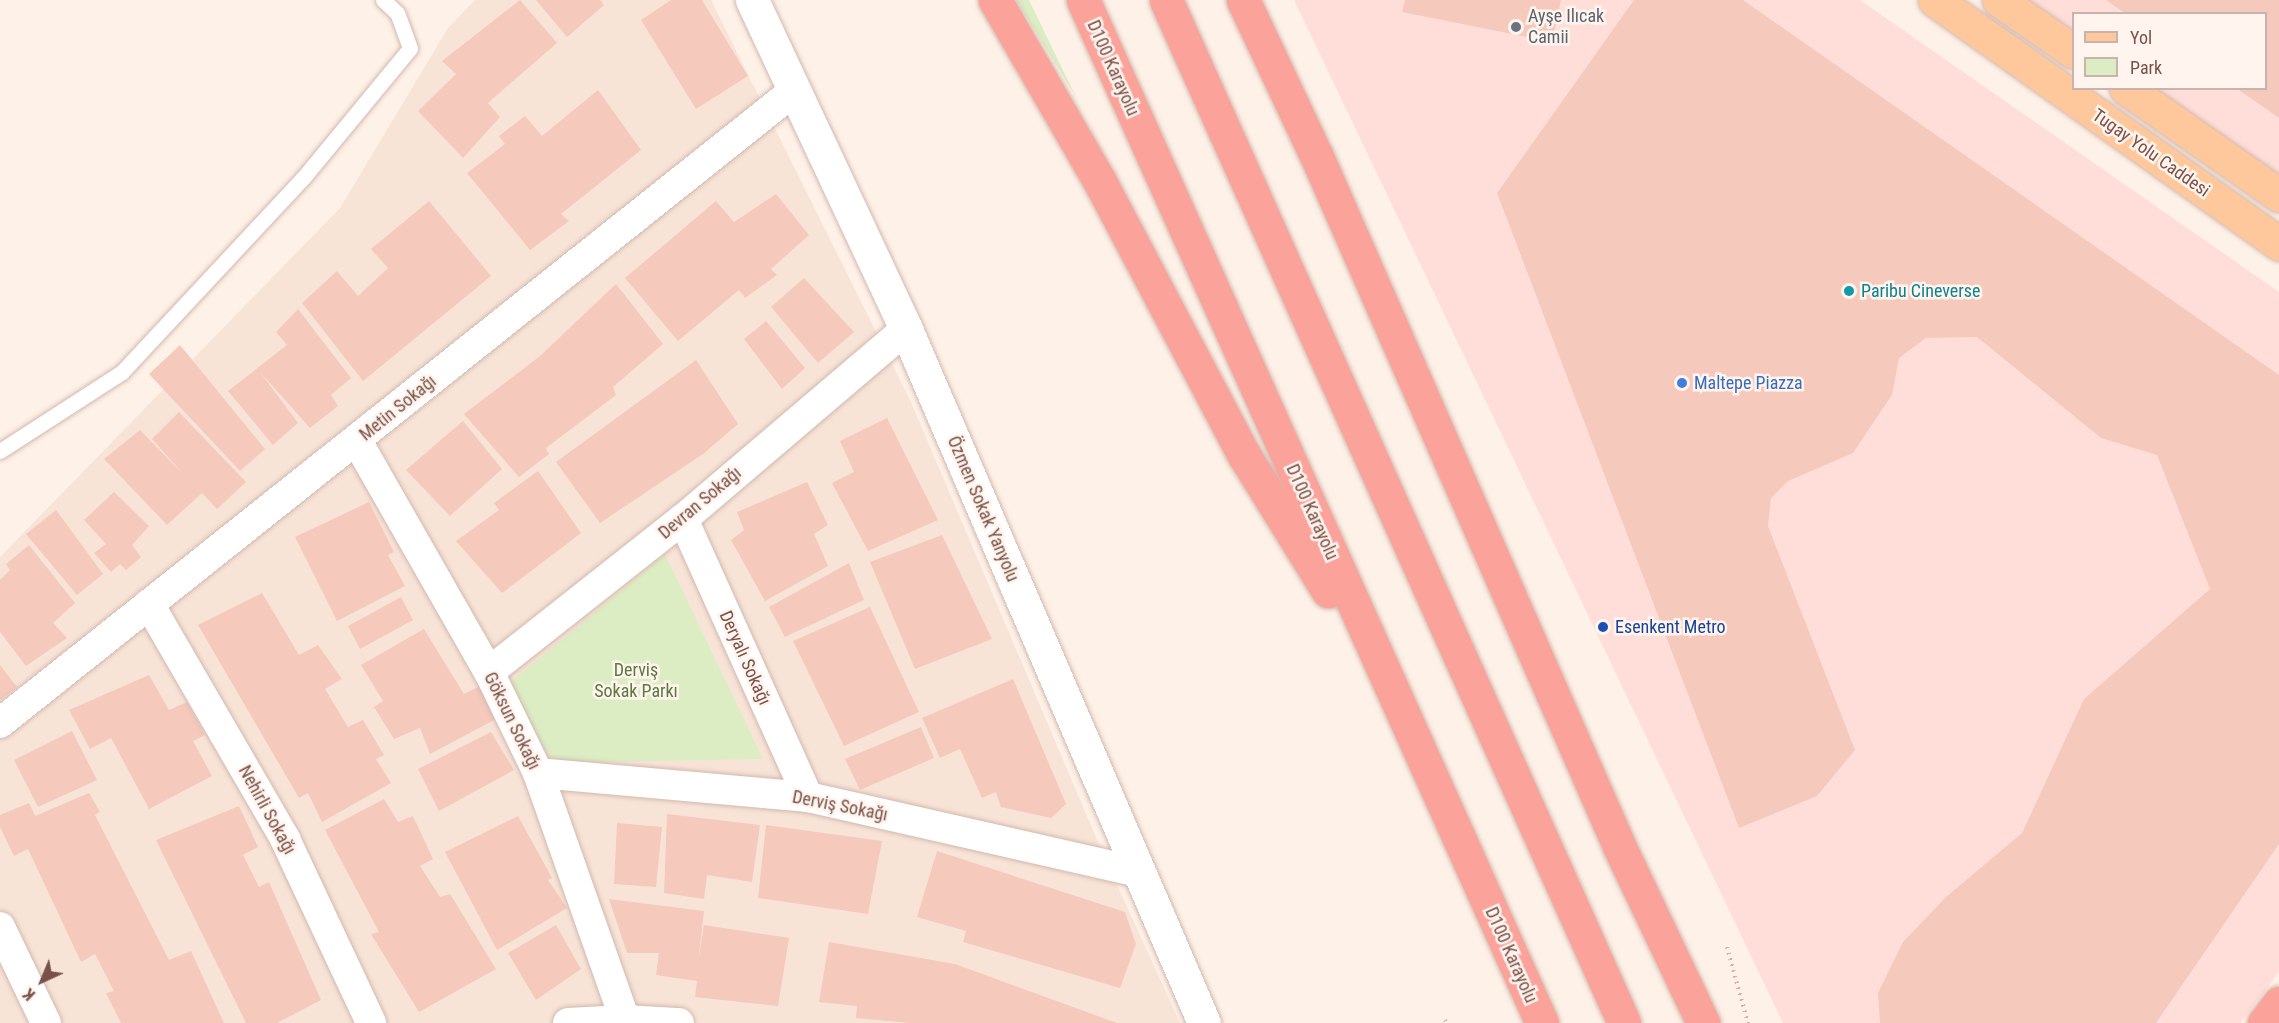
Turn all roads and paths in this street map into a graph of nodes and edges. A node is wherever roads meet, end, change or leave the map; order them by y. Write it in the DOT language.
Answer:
graph roads {
  1 [pos="383,0"];
  2 [pos="752,0"];
  3 [pos="995,0"];
  4 [pos="1083,0"];
  5 [pos="1166,0"];
  6 [pos="1243,0"];
  7 [pos="1260,0"];
  8 [pos="1935,0"];
  9 [pos="1999,0"];
  10 [pos="2072,51"];
  11 [pos="2129,90"];
  12 [pos="794,91"];
  13 [pos="1317,157"];
  14 [pos="2279,195"];
  15 [pos="2279,244"];
  16 [pos="906,329"];
  17 [pos="357,441"];
  18 [pos="0,451"];
  19 [pos="683,519"];
  20 [pos="149,604"];
  21 [pos="489,672"];
  22 [pos="1400,709"];
  23 [pos="0,723"];
  24 [pos="538,773"];
  25 [pos="808,797"];
  26 [pos="1620,849"];
  27 [pos="1138,872"];
  28 [pos="0,927"];
  29 [pos="1727,947"];
  30 [pos="2279,1003"];
  31 [pos="625,1020"];
  32 [pos="46,1023"];
  33 [pos="371,1023"];
  34 [pos="568,1023"];
  35 [pos="679,1023"];
  36 [pos="1204,1023"];
  37 [pos="1542,1023"];
  38 [pos="1624,1023"];
  39 [pos="1686,1023"];
  40 [pos="1703,1023"];
  41 [pos="1748,1023"];
  42 [pos="2264,1023"];
  1 -- 18 [label="lane"];
  2 -- 12 [label="main road, Özmen Sokak Yanyolu"];
  3 -- 22 [label="highway"];
  4 -- 22 [label="highway, D100 Karayolu"];
  5 -- 38 [label="highway"];
  6 -- 13 [label="highway"];
  7 -- 13 [label="highway"];
  8 -- 15 [label="main road, Tugay Yolu Caddesi"];
  9 -- 10 [label="main road"];
  11 -- 14 [label="main road"];
  12 -- 16 [label="main road, Özmen Sokak Yanyolu"];
  12 -- 17 [label="street, Metin Sokağı"];
  13 -- 26 [label="highway"];
  16 -- 19 [label="street, Devran Sokağı"];
  16 -- 27 [label="main road, Özmen Sokak Yanyolu"];
  17 -- 20 [label="street, Metin Sokağı"];
  17 -- 21 [label="street, Göksun Sokağı"];
  19 -- 21 [label="street, Devran Sokağı"];
  19 -- 25 [label="street, Deryalı Sokağı"];
  20 -- 23 [label="street, Metin Sokağı"];
  20 -- 33 [label="street, Nehirli Sokağı"];
  21 -- 24 [label="street, Göksun Sokağı"];
  22 -- 37 [label="highway, D100 Karayolu"];
  24 -- 25 [label="street, Derviş Sokağı"];
  24 -- 31 [label="street, Göksun Sokağı"];
  25 -- 27 [label="street, Derviş Sokağı"];
  26 -- 39 [label="highway"];
  26 -- 40 [label="highway"];
  27 -- 36 [label="main road, Özmen Sokak Yanyolu"];
  28 -- 32 [label="street"];
  29 -- 41 [label="path"];
  30 -- 42 [label="highway"];
  31 -- 34 [label="street"];
  31 -- 35 [label="street"];
}
